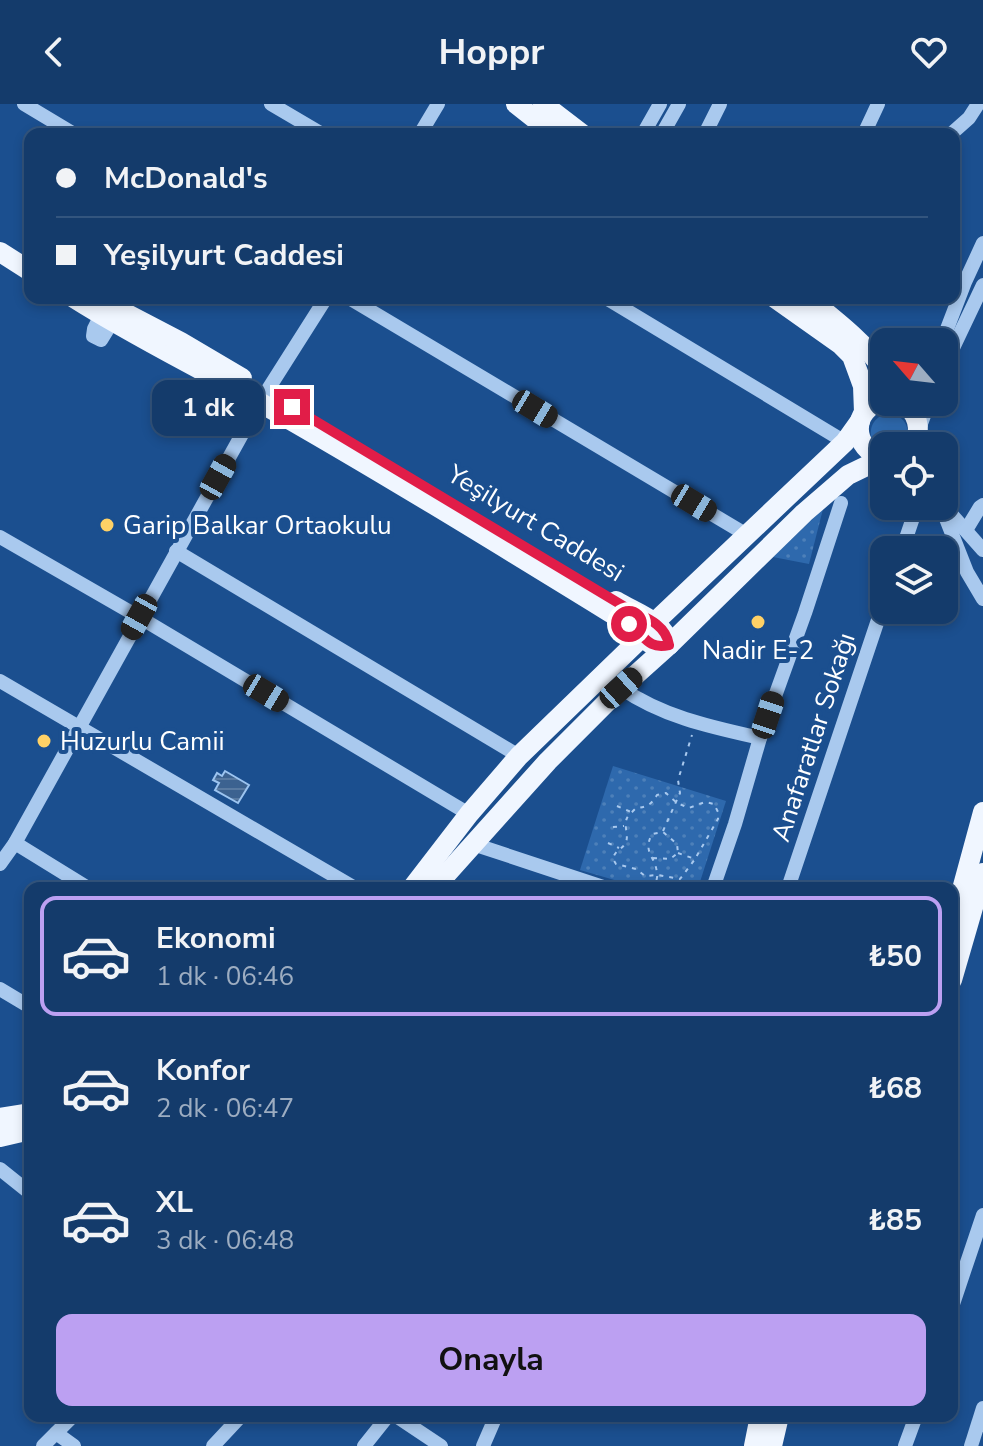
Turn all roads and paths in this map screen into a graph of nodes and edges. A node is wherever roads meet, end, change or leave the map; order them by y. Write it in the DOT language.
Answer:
graph roads {
  1 [pos="24,104"];
  2 [pos="271,104"];
  3 [pos="438,104"];
  4 [pos="516,104"];
  5 [pos="543,104"];
  6 [pos="660,104"];
  7 [pos="679,104"];
  8 [pos="720,104"];
  9 [pos="878,104"];
  10 [pos="978,104"];
  11 [pos="64,128"];
  12 [pos="312,128"];
  13 [pos="424,128"];
  14 [pos="546,128"];
  15 [pos="574,128"];
  16 [pos="646,128"];
  17 [pos="665,128"];
  18 [pos="708,128"];
  19 [pos="867,128"];
  20 [pos="958,128"];
  21 [pos="0,239"];
  22 [pos="983,243"];
  23 [pos="0,252"];
  24 [pos="24,254"];
  25 [pos="24,267"];
  26 [pos="983,285"];
  27 [pos="960,295"];
  28 [pos="322,304"];
  29 [pos="359,304"];
  30 [pos="616,304"];
  31 [pos="783,304"];
  32 [pos="815,304"];
  33 [pos="957,304"];
  34 [pos="108,310"];
  35 [pos="947,328"];
  36 [pos="958,338"];
  37 [pos="870,351"];
  38 [pos="263,397"];
  39 [pos="870,406"];
  40 [pos="862,416"];
  41 [pos="845,442"];
  42 [pos="870,453"];
  43 [pos="870,465"];
  44 [pos="841,503"];
  45 [pos="983,505"];
  46 [pos="947,520"];
  47 [pos="958,520"];
  48 [pos="973,534"];
  49 [pos="747,535"];
  50 [pos="0,537"];
  51 [pos="983,550"];
  52 [pos="176,551"];
  53 [pos="983,599"];
  54 [pos="139,617"];
  55 [pos="877,624"];
  56 [pos="648,630"];
  57 [pos="669,645"];
  58 [pos="0,681"];
  59 [pos="621,688"];
  60 [pos="696,723"];
  61 [pos="78,728"];
  62 [pos="760,738"];
  63 [pos="519,756"];
  64 [pos="677,803"];
  65 [pos="617,806"];
  66 [pos="632,812"];
  67 [pos="983,812"];
  68 [pos="469,814"];
  69 [pos="625,826"];
  70 [pos="613,827"];
  71 [pos="663,832"];
  72 [pos="15,843"];
  73 [pos="608,843"];
  74 [pos="473,844"];
  75 [pos="620,848"];
  76 [pos="678,853"];
  77 [pos="653,858"];
  78 [pos="695,859"];
  79 [pos="0,864"];
  80 [pos="983,873"];
  81 [pos="658,875"];
  82 [pos="78,882"];
  83 [pos="345,882"];
  84 [pos="417,882"];
  85 [pos="439,882"];
  86 [pos="588,882"];
  87 [pos="656,882"];
  88 [pos="715,882"];
  89 [pos="790,882"];
  90 [pos="958,904"];
  91 [pos="958,959"];
  92 [pos="0,989"];
  93 [pos="24,1003"];
  94 [pos="24,1114"];
  95 [pos="0,1118"];
  96 [pos="24,1131"];
  97 [pos="0,1137"];
  98 [pos="0,1169"];
  99 [pos="24,1188"];
  100 [pos="983,1215"];
  101 [pos="958,1289"];
  102 [pos="983,1408"];
  103 [pos="67,1422"];
  104 [pos="235,1422"];
  105 [pos="383,1422"];
  106 [pos="405,1422"];
  107 [pos="493,1422"];
  108 [pos="759,1422"];
  109 [pos="778,1422"];
  110 [pos="914,1422"];
  111 [pos="56,1433"];
  112 [pos="43,1446"];
  113 [pos="74,1446"];
  114 [pos="213,1446"];
  115 [pos="364,1446"];
  116 [pos="441,1446"];
  117 [pos="483,1446"];
  118 [pos="754,1446"];
  119 [pos="772,1446"];
  120 [pos="905,1446"];
  121 [pos="971,1446"];
  1 -- 11 [label="street"];
  2 -- 12 [label="street"];
  3 -- 13 [label="street"];
  4 -- 14 [label="main road"];
  5 -- 15 [label="main road"];
  6 -- 16 [label="street"];
  7 -- 17 [label="street"];
  8 -- 18 [label="street"];
  9 -- 19 [label="street"];
  10 -- 20 [label="street"];
  21 -- 24 [label="main road"];
  22 -- 27 [label="street"];
  23 -- 25 [label="main road"];
  26 -- 36 [label="street"];
  28 -- 38 [label="street"];
  29 -- 49 [label="street"];
  30 -- 41 [label="street"];
  31 -- 40 [label="main road"];
  32 -- 37 [label="main road"];
  33 -- 35 [label="street"];
  34 -- 38 [label="main road, Yeşilyurt Caddesi"];
  38 -- 52 [label="street"];
  38 -- 56 [label="main road, Yeşilyurt Caddesi"];
  39 -- 40 [label="main road"];
  40 -- 41 [label="main road"];
  40 -- 42 [label="main road"];
  41 -- 49 [label="main road"];
  43 -- 57 [label="main road"];
  44 -- 62 [label="street"];
  45 -- 48 [label="street"];
  46 -- 53 [label="street"];
  47 -- 48 [label="street"];
  48 -- 51 [label="street"];
  49 -- 56 [label="main road"];
  50 -- 54 [label="street"];
  52 -- 54 [label="street"];
  52 -- 63 [label="street"];
  54 -- 61 [label="street"];
  54 -- 68 [label="street"];
  55 -- 89 [label="street, Anafaratlar Sokağı"];
  56 -- 57 [label="main road"];
  56 -- 63 [label="main road"];
  57 -- 59 [label="main road"];
  58 -- 61 [label="street"];
  59 -- 60 [label="street"];
  59 -- 74 [label="main road"];
  60 -- 62 [label="street"];
  60 -- 64 [label="path"];
  61 -- 72 [label="street"];
  61 -- 83 [label="street"];
  62 -- 88 [label="street"];
  63 -- 68 [label="main road"];
  64 -- 66 [label="path"];
  64 -- 71 [label="path"];
  64 -- 78 [label="path"];
  65 -- 66 [label="path"];
  66 -- 69 [label="path"];
  67 -- 90 [label="main road"];
  68 -- 84 [label="main road"];
  69 -- 70 [label="path"];
  69 -- 75 [label="path"];
  71 -- 76 [label="path"];
  71 -- 77 [label="path"];
  72 -- 79 [label="street"];
  72 -- 82 [label="street"];
  73 -- 75 [label="path"];
  74 -- 85 [label="main road"];
  74 -- 86 [label="street"];
  75 -- 81 [label="path"];
  76 -- 77 [label="path"];
  76 -- 78 [label="path"];
  77 -- 81 [label="path"];
  78 -- 81 [label="path"];
  80 -- 91 [label="main road"];
  81 -- 87 [label="path"];
  92 -- 93 [label="street"];
  94 -- 95 [label="main road"];
  96 -- 97 [label="main road"];
  98 -- 99 [label="street"];
  100 -- 101 [label="street"];
  102 -- 121 [label="street"];
  103 -- 111 [label="street"];
  104 -- 114 [label="street"];
  105 -- 115 [label="street"];
  106 -- 116 [label="street"];
  107 -- 117 [label="street"];
  108 -- 118 [label="main road"];
  109 -- 119 [label="main road"];
  110 -- 120 [label="street"];
  111 -- 112 [label="street"];
  111 -- 113 [label="street"];
}
